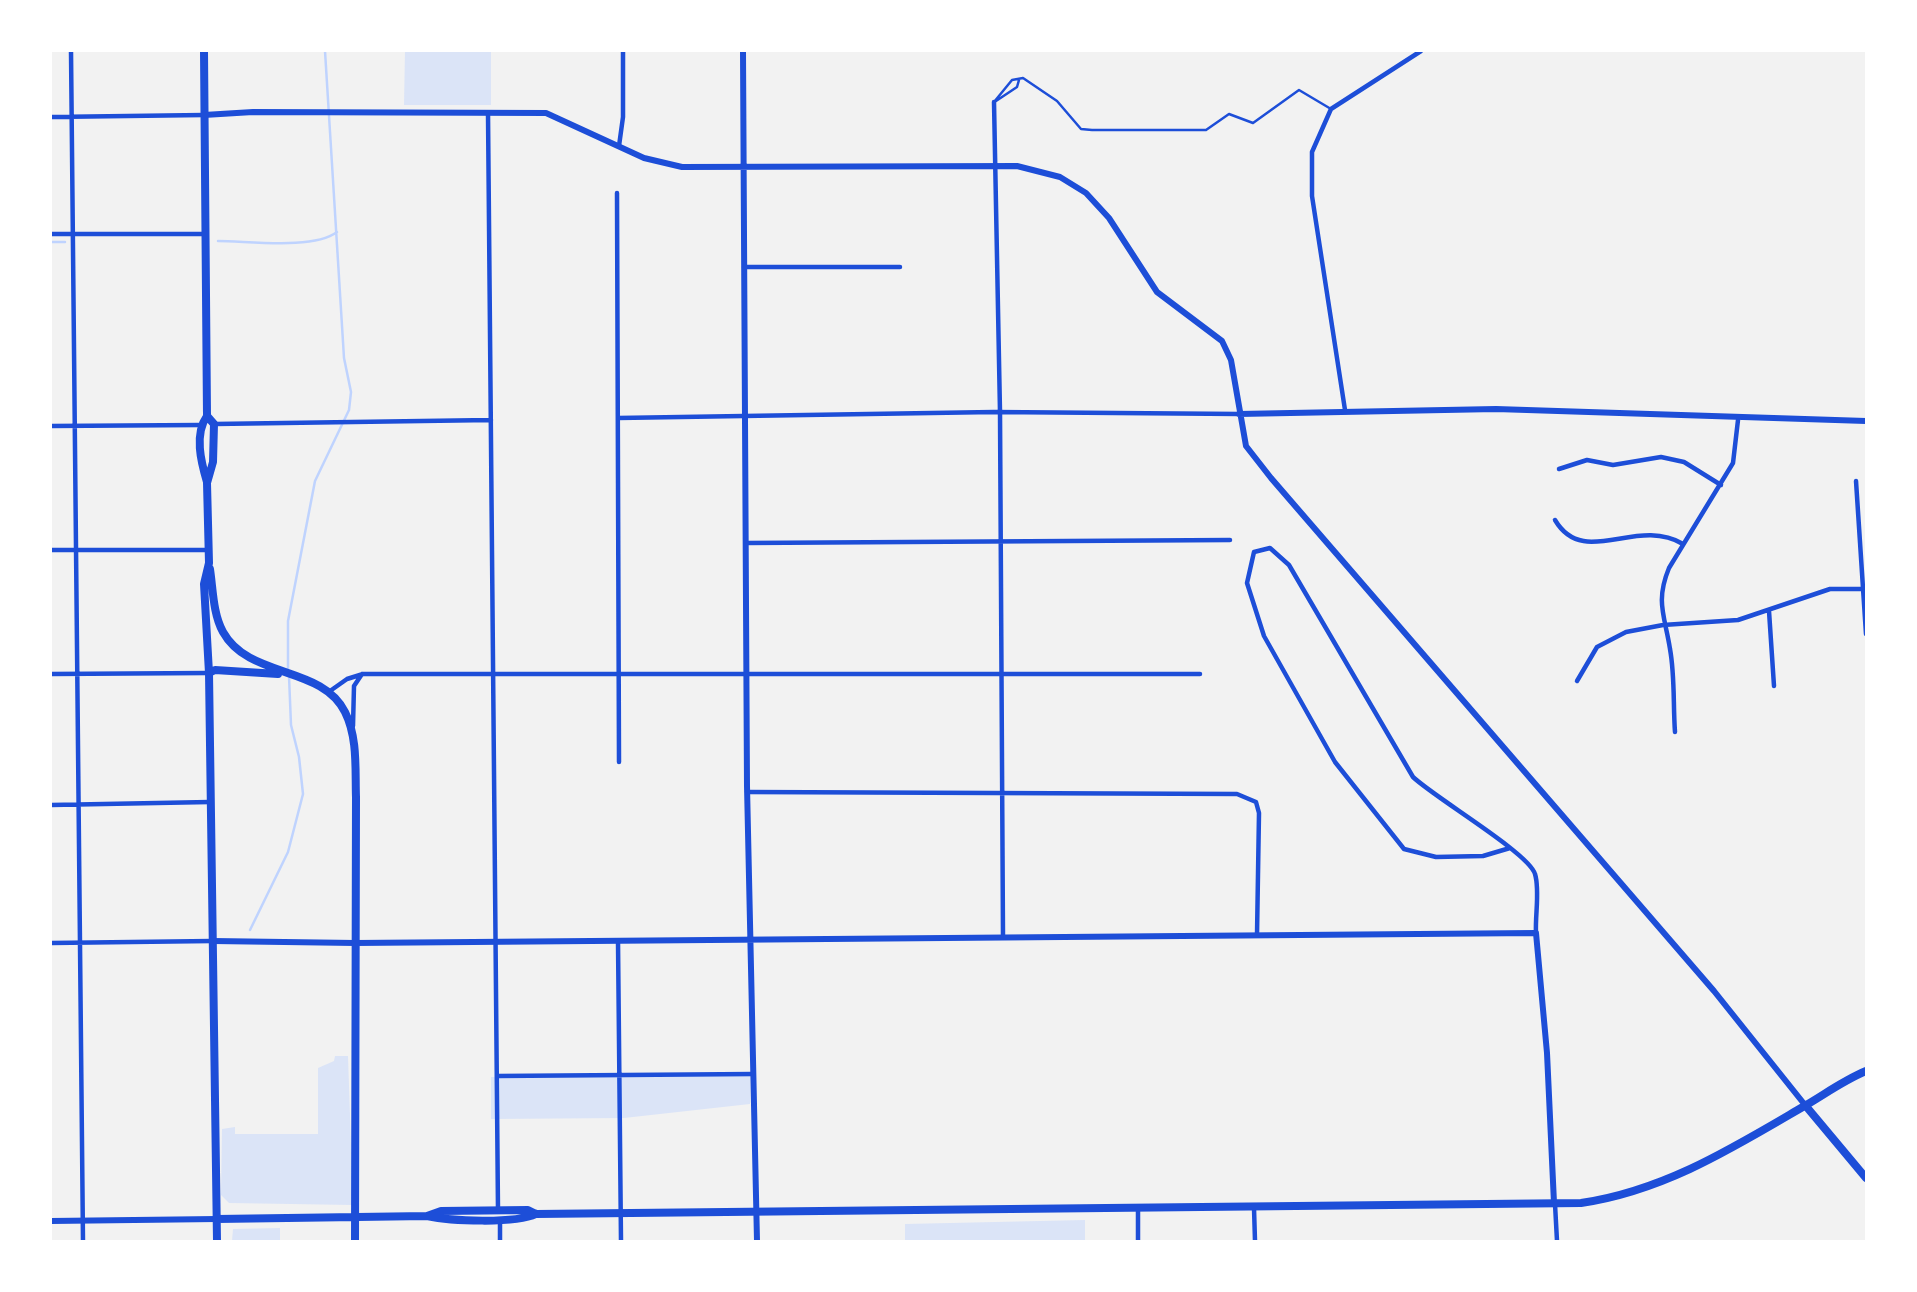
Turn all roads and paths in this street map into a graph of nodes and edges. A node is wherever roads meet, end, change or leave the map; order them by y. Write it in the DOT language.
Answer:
graph roads {
  1 [pos="71,51"];
  2 [pos="204,51"];
  3 [pos="623,51"];
  4 [pos="743,51"];
  5 [pos="1421,51"];
  6 [pos="1020,78"];
  7 [pos="993,102"];
  8 [pos="1331,109"];
  9 [pos="488,111"];
  10 [pos="204,115"];
  11 [pos="51,117"];
  12 [pos="72,117"];
  13 [pos="619,146"];
  14 [pos="994,166"];
  15 [pos="741,167"];
  16 [pos="617,193"];
  17 [pos="206,233"];
  18 [pos="51,234"];
  19 [pos="74,234"];
  20 [pos="744,267"];
  21 [pos="900,267"];
  22 [pos="1345,410"];
  23 [pos="1000,412"];
  24 [pos="745,414"];
  25 [pos="1239,414"];
  26 [pos="207,416"];
  27 [pos="618,418"];
  28 [pos="1738,419"];
  29 [pos="491,420"];
  30 [pos="1866,421"];
  31 [pos="214,424"];
  32 [pos="200,425"];
  33 [pos="51,426"];
  34 [pos="76,426"];
  35 [pos="1559,469"];
  36 [pos="1856,481"];
  37 [pos="207,483"];
  38 [pos="1721,485"];
  39 [pos="1555,520"];
  40 [pos="1230,540"];
  41 [pos="746,543"];
  42 [pos="1000,543"];
  43 [pos="1683,544"];
  44 [pos="51,550"];
  45 [pos="77,550"];
  46 [pos="208,550"];
  47 [pos="209,563"];
  48 [pos="1865,589"];
  49 [pos="1769,611"];
  50 [pos="1663,625"];
  51 [pos="1866,634"];
  52 [pos="269,670"];
  53 [pos="209,673"];
  54 [pos="228,673"];
  55 [pos="746,673"];
  56 [pos="1000,673"];
  57 [pos="51,674"];
  58 [pos="78,674"];
  59 [pos="363,674"];
  60 [pos="492,674"];
  61 [pos="1200,674"];
  62 [pos="619,675"];
  63 [pos="1577,681"];
  64 [pos="209,684"];
  65 [pos="1774,686"];
  66 [pos="330,691"];
  67 [pos="1675,732"];
  68 [pos="353,737"];
  69 [pos="619,762"];
  70 [pos="747,792"];
  71 [pos="1001,792"];
  72 [pos="211,802"];
  73 [pos="78,804"];
  74 [pos="51,805"];
  75 [pos="1510,848"];
  76 [pos="1536,933"];
  77 [pos="1257,935"];
  78 [pos="1003,936"];
  79 [pos="750,938"];
  80 [pos="618,940"];
  81 [pos="213,941"];
  82 [pos="495,942"];
  83 [pos="51,943"];
  84 [pos="78,943"];
  85 [pos="355,943"];
  86 [pos="1866,1071"];
  87 [pos="753,1074"];
  88 [pos="620,1075"];
  89 [pos="498,1076"];
  90 [pos="1805,1105"];
  91 [pos="1866,1178"];
  92 [pos="1555,1203"];
  93 [pos="1254,1208"];
  94 [pos="1138,1209"];
  95 [pos="756,1212"];
  96 [pos="620,1213"];
  97 [pos="499,1215"];
  98 [pos="355,1217"];
  99 [pos="217,1219"];
  100 [pos="51,1221"];
  101 [pos="83,1221"];
  102 [pos="83,1241"];
  103 [pos="217,1241"];
  104 [pos="355,1241"];
  105 [pos="500,1241"];
  106 [pos="621,1241"];
  107 [pos="757,1241"];
  108 [pos="1138,1241"];
  109 [pos="1255,1241"];
  110 [pos="1557,1241"];
  1 -- 12 [label="street"];
  2 -- 10 [label="main road"];
  3 -- 13 [label="street"];
  4 -- 15 [label="street"];
  5 -- 8 [label="street"];
  6 -- 7 [label="lane"];
  6 -- 7 [label="lane"];
  6 -- 8 [label="lane"];
  7 -- 14 [label="street"];
  8 -- 22 [label="street"];
  9 -- 10 [label="street"];
  9 -- 13 [label="street"];
  9 -- 29 [label="street"];
  10 -- 12 [label="street"];
  10 -- 17 [label="main road"];
  11 -- 12 [label="street"];
  12 -- 19 [label="street"];
  13 -- 15 [label="street"];
  14 -- 15 [label="street"];
  14 -- 23 [label="street"];
  14 -- 25 [label="street"];
  15 -- 20 [label="street"];
  16 -- 27 [label="street"];
  17 -- 19 [label="street"];
  17 -- 26 [label="main road"];
  18 -- 19 [label="street"];
  19 -- 34 [label="street"];
  20 -- 21 [label="street"];
  20 -- 24 [label="street"];
  22 -- 25 [label="street"];
  22 -- 28 [label="street"];
  23 -- 24 [label="street"];
  23 -- 25 [label="street"];
  23 -- 42 [label="street"];
  24 -- 27 [label="street"];
  24 -- 41 [label="street"];
  25 -- 90 [label="street"];
  26 -- 31 [label="main road"];
  26 -- 32 [label="main road"];
  27 -- 62 [label="street"];
  28 -- 30 [label="street"];
  28 -- 38 [label="street"];
  29 -- 31 [label="street"];
  29 -- 60 [label="street"];
  31 -- 37 [label="main road"];
  32 -- 34 [label="street"];
  32 -- 37 [label="main road"];
  33 -- 34 [label="street"];
  34 -- 45 [label="street"];
  35 -- 38 [label="street"];
  36 -- 48 [label="street"];
  37 -- 46 [label="main road"];
  38 -- 43 [label="street"];
  39 -- 43 [label="street"];
  40 -- 42 [label="street"];
  41 -- 42 [label="street"];
  41 -- 55 [label="street"];
  42 -- 56 [label="street"];
  43 -- 50 [label="street"];
  44 -- 45 [label="street"];
  45 -- 46 [label="street"];
  45 -- 58 [label="street"];
  46 -- 47 [label="main road"];
  47 -- 52 [label="main road"];
  47 -- 53 [label="main road"];
  48 -- 49 [label="street"];
  48 -- 51 [label="street"];
  49 -- 50 [label="street"];
  49 -- 65 [label="street"];
  50 -- 63 [label="street"];
  50 -- 67 [label="street"];
  52 -- 54 [label="main road"];
  52 -- 66 [label="main road"];
  53 -- 54 [label="main road"];
  53 -- 58 [label="street"];
  53 -- 64 [label="main road"];
  54 -- 64 [label="main road"];
  55 -- 56 [label="street"];
  55 -- 62 [label="street"];
  55 -- 70 [label="street"];
  56 -- 61 [label="street"];
  56 -- 71 [label="street"];
  57 -- 58 [label="street"];
  58 -- 73 [label="street"];
  59 -- 60 [label="street"];
  59 -- 66 [label="street"];
  59 -- 68 [label="street"];
  60 -- 62 [label="street"];
  60 -- 82 [label="street"];
  62 -- 69 [label="street"];
  64 -- 72 [label="main road"];
  66 -- 68 [label="main road"];
  68 -- 85 [label="main road"];
  70 -- 71 [label="street"];
  70 -- 79 [label="street"];
  71 -- 77 [label="street"];
  71 -- 78 [label="street"];
  72 -- 73 [label="street"];
  72 -- 81 [label="main road"];
  73 -- 74 [label="street"];
  73 -- 84 [label="street"];
  75 -- 75 [label="street"];
  75 -- 76 [label="street"];
  76 -- 77 [label="street"];
  76 -- 92 [label="street"];
  77 -- 78 [label="street"];
  78 -- 79 [label="street"];
  79 -- 80 [label="street"];
  79 -- 87 [label="street"];
  80 -- 82 [label="street"];
  80 -- 88 [label="street"];
  81 -- 84 [label="street"];
  81 -- 85 [label="street"];
  81 -- 99 [label="main road"];
  82 -- 85 [label="street"];
  82 -- 89 [label="street"];
  83 -- 84 [label="street"];
  84 -- 101 [label="street"];
  85 -- 98 [label="main road"];
  86 -- 90 [label="main road"];
  87 -- 88 [label="street"];
  87 -- 95 [label="street"];
  88 -- 89 [label="street"];
  88 -- 96 [label="street"];
  89 -- 97 [label="street"];
  90 -- 91 [label="main road"];
  90 -- 92 [label="main road"];
  92 -- 93 [label="main road"];
  92 -- 110 [label="street"];
  93 -- 94 [label="main road"];
  93 -- 109 [label="street"];
  94 -- 95 [label="main road"];
  94 -- 108 [label="street"];
  95 -- 96 [label="main road"];
  95 -- 107 [label="street"];
  96 -- 97 [label="main road"];
  96 -- 106 [label="street"];
  97 -- 98 [label="main road"];
  97 -- 105 [label="street"];
  98 -- 99 [label="main road"];
  98 -- 104 [label="main road"];
  99 -- 101 [label="street"];
  99 -- 103 [label="main road"];
  100 -- 101 [label="street"];
  101 -- 102 [label="street"];
}
